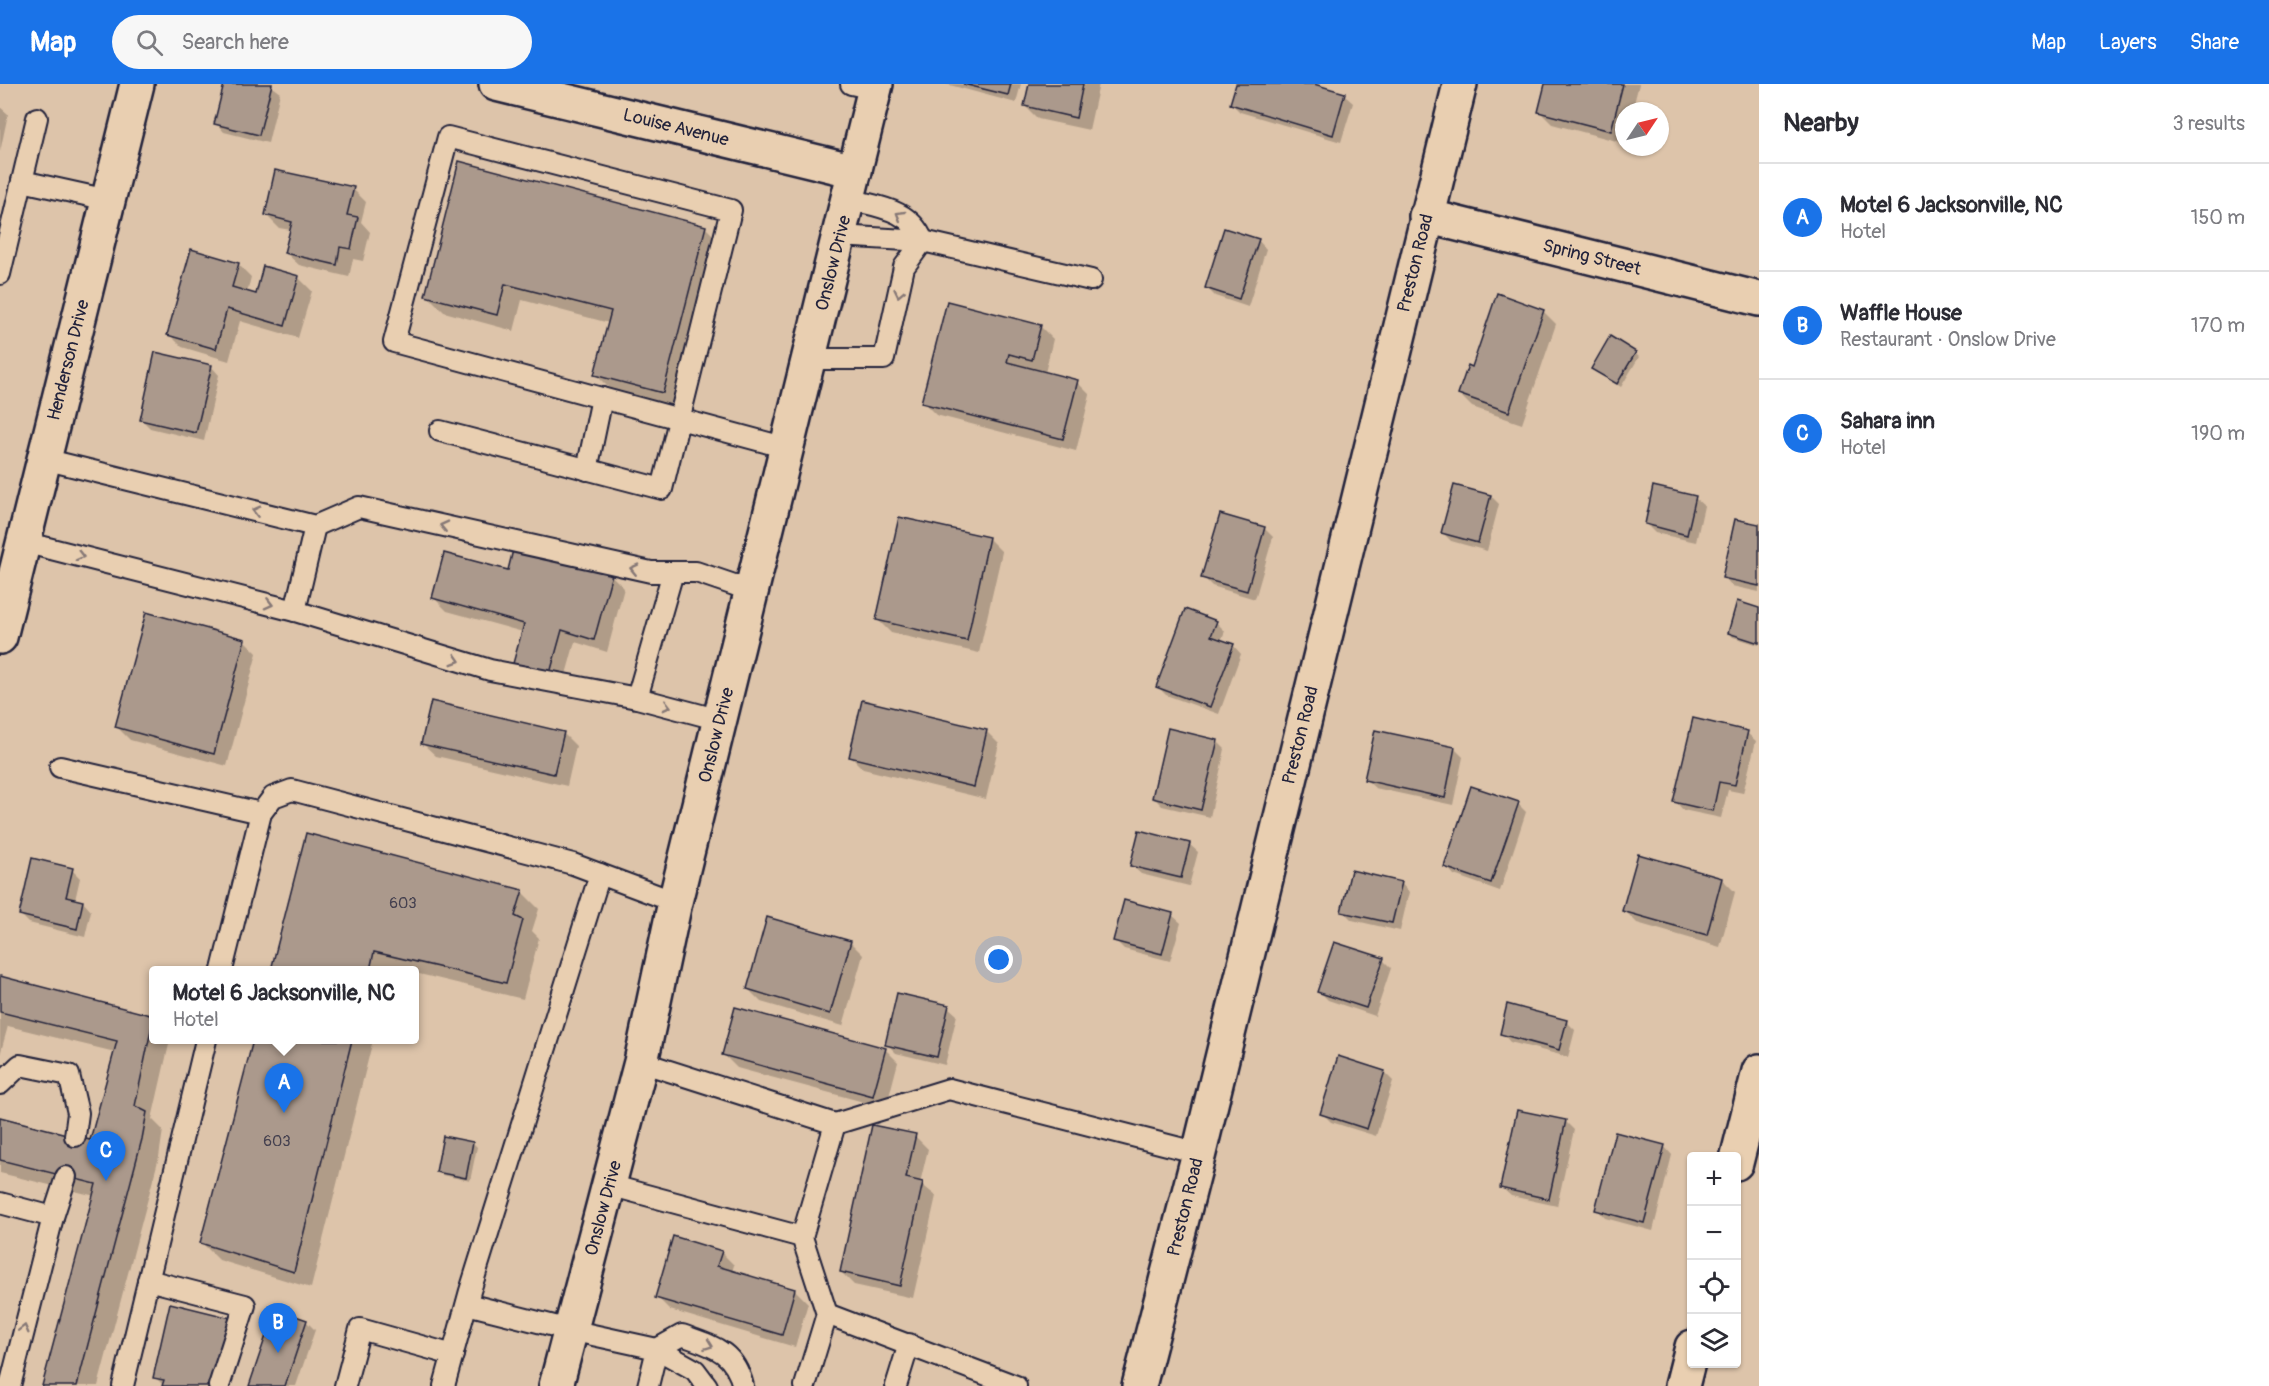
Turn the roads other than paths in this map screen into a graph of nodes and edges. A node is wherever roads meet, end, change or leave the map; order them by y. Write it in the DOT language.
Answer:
graph roads {
  1 [pos="137,84"];
  2 [pos="496,84"];
  3 [pos="1460,84"];
  4 [pos="867,86"];
  5 [pos="37,118"];
  6 [pos="22,181"];
  7 [pos="852,185"];
  8 [pos="108,200"];
  9 [pos="1426,216"];
  10 [pos="839,236"];
  11 [pos="923,241"];
  12 [pos="0,274"];
  13 [pos="1091,280"];
  14 [pos="1759,299"];
  15 [pos="809,359"];
  16 [pos="602,398"];
  17 [pos="680,419"];
  18 [pos="440,431"];
  19 [pos="787,448"];
  20 [pos="44,459"];
  21 [pos="587,470"];
  22 [pos="315,526"];
  23 [pos="24,542"];
  24 [pos="673,572"];
  25 [pos="7,579"];
  26 [pos="752,591"];
  27 [pos="296,611"];
  28 [pos="0,637"];
  29 [pos="637,698"];
  30 [pos="720,720"];
  31 [pos="60,766"];
  32 [pos="261,813"];
  33 [pos="600,874"];
  34 [pos="675,902"];
  35 [pos="223,966"];
  36 [pos="205,1044"];
  37 [pos="641,1062"];
  38 [pos="1759,1071"];
  39 [pos="0,1084"];
  40 [pos="835,1124"];
  41 [pos="75,1136"];
  42 [pos="1740,1152"];
  43 [pos="1199,1153"];
  44 [pos="66,1176"];
  45 [pos="609,1185"];
  46 [pos="0,1203"];
  47 [pos="52,1217"];
  48 [pos="802,1237"];
  49 [pos="148,1280"];
  50 [pos="467,1304"];
  51 [pos="826,1314"];
  52 [pos="570,1330"];
  53 [pos="909,1344"];
  54 [pos="657,1349"];
  55 [pos="453,1355"];
  56 [pos="1687,1366"];
  57 [pos="10,1386"];
  58 [pos="123,1386"];
  59 [pos="219,1386"];
  60 [pos="345,1386"];
  61 [pos="444,1386"];
  62 [pos="556,1386"];
  63 [pos="648,1386"];
  64 [pos="707,1386"];
  65 [pos="743,1386"];
  66 [pos="804,1386"];
  67 [pos="896,1386"];
  68 [pos="1016,1386"];
  69 [pos="1139,1386"];
  70 [pos="1682,1386"];
  1 -- 8 [label="street, Henderson Drive"];
  2 -- 7 [label="street, Louise Avenue"];
  3 -- 9 [label="street, Preston Road"];
  4 -- 7 [label="street, Onslow Drive"];
  5 -- 6 [label="lane"];
  6 -- 8 [label="lane"];
  6 -- 12 [label="lane"];
  7 -- 10 [label="street, Onslow Drive"];
  11 -- 7 [label="lane, one-way"];
  8 -- 20 [label="street, Henderson Drive"];
  9 -- 14 [label="street, Spring Street"];
  9 -- 43 [label="street, Preston Road"];
  10 -- 11 [label="lane"];
  10 -- 15 [label="street, Onslow Drive"];
  11 -- 13 [label="lane"];
  11 -- 15 [label="lane, one-way"];
  15 -- 19 [label="street, Onslow Drive"];
  16 -- 17 [label="lane"];
  16 -- 17 [label="lane"];
  16 -- 21 [label="lane"];
  17 -- 19 [label="lane"];
  17 -- 21 [label="lane"];
  18 -- 21 [label="lane"];
  19 -- 26 [label="street, Onslow Drive"];
  22 -- 20 [label="lane, one-way"];
  20 -- 23 [label="street, Henderson Drive"];
  24 -- 22 [label="lane, one-way"];
  22 -- 27 [label="lane"];
  23 -- 25 [label="street, Henderson Drive"];
  23 -- 27 [label="lane, one-way"];
  24 -- 26 [label="lane"];
  24 -- 29 [label="lane"];
  25 -- 28 [label="street, Henderson Drive"];
  26 -- 30 [label="street, Onslow Drive"];
  27 -- 29 [label="lane, one-way"];
  29 -- 30 [label="lane, one-way"];
  30 -- 34 [label="street, Onslow Drive"];
  31 -- 32 [label="lane"];
  32 -- 33 [label="lane"];
  32 -- 35 [label="lane"];
  33 -- 34 [label="lane"];
  33 -- 50 [label="lane"];
  34 -- 37 [label="street, Onslow Drive"];
  36 -- 49 [label="lane"];
  37 -- 40 [label="lane"];
  37 -- 45 [label="street, Onslow Drive"];
  38 -- 42 [label="street"];
  39 -- 41 [label="lane"];
  40 -- 43 [label="lane"];
  40 -- 48 [label="lane"];
  43 -- 69 [label="street, Preston Road"];
  44 -- 47 [label="lane"];
  45 -- 48 [label="lane"];
  45 -- 52 [label="street, Onslow Drive"];
  46 -- 47 [label="lane"];
  57 -- 47 [label="lane, one-way"];
  48 -- 51 [label="lane"];
  49 -- 58 [label="lane"];
  49 -- 59 [label="lane"];
  50 -- 52 [label="lane"];
  50 -- 55 [label="lane"];
  51 -- 53 [label="lane"];
  51 -- 66 [label="lane"];
  52 -- 54 [label="lane"];
  52 -- 62 [label="street, Onslow Drive"];
  53 -- 67 [label="lane"];
  53 -- 68 [label="lane"];
  54 -- 63 [label="lane"];
  54 -- 64 [label="lane"];
  54 -- 65 [label="lane, one-way"];
  55 -- 60 [label="lane"];
  55 -- 61 [label="lane"];
  56 -- 70 [label="street"];
}
